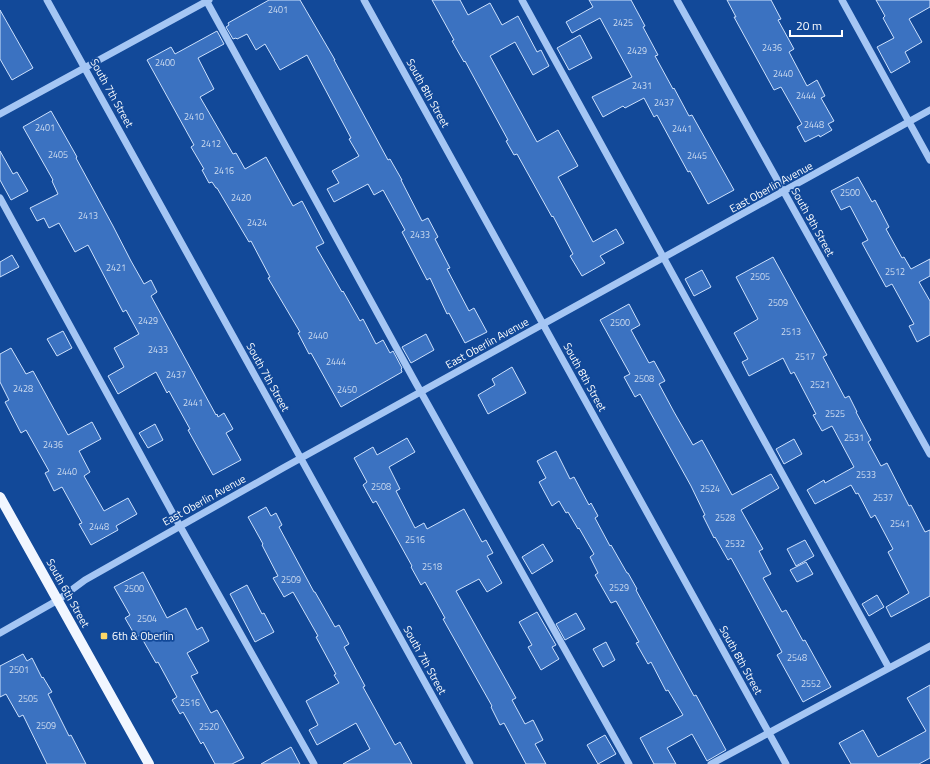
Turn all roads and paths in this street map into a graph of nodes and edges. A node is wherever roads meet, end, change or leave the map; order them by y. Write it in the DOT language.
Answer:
graph roads {
  1 [pos="47,0"];
  2 [pos="207,0"];
  3 [pos="364,0"];
  4 [pos="522,0"];
  5 [pos="677,0"];
  6 [pos="842,0"];
  7 [pos="85,67"];
  8 [pos="930,110"];
  9 [pos="0,114"];
  10 [pos="909,122"];
  11 [pos="930,160"];
  12 [pos="784,192"];
  13 [pos="0,198"];
  14 [pos="663,259"];
  15 [pos="543,325"];
  16 [pos="421,393"];
  17 [pos="930,454"];
  18 [pos="301,459"];
  19 [pos="0,497"];
  20 [pos="180,526"];
  21 [pos="58,600"];
  22 [pos="0,633"];
  23 [pos="930,646"];
  24 [pos="889,668"];
  25 [pos="769,733"];
  26 [pos="149,764"];
  27 [pos="314,764"];
  28 [pos="470,764"];
  29 [pos="629,764"];
  30 [pos="711,764"];
  31 [pos="786,764"];
  1 -- 7 [label="street, South 7th Street"];
  2 -- 7 [label="street"];
  2 -- 16 [label="street"];
  3 -- 15 [label="street, South 8th Street"];
  4 -- 14 [label="street"];
  5 -- 12 [label="street, South 9th Street"];
  6 -- 10 [label="street"];
  7 -- 9 [label="street"];
  7 -- 18 [label="street, South 7th Street"];
  8 -- 10 [label="street, East Oberlin Avenue"];
  10 -- 11 [label="street"];
  10 -- 12 [label="street, East Oberlin Avenue"];
  12 -- 14 [label="street, East Oberlin Avenue"];
  12 -- 17 [label="street, South 9th Street"];
  13 -- 20 [label="street"];
  14 -- 15 [label="street, East Oberlin Avenue"];
  14 -- 24 [label="street"];
  15 -- 16 [label="street, East Oberlin Avenue"];
  15 -- 25 [label="street, South 8th Street"];
  16 -- 18 [label="street, East Oberlin Avenue"];
  16 -- 29 [label="street"];
  18 -- 20 [label="street, East Oberlin Avenue"];
  18 -- 28 [label="street, South 7th Street"];
  19 -- 21 [label="main road, South 6th Street"];
  20 -- 21 [label="street, East Oberlin Avenue"];
  20 -- 27 [label="street"];
  21 -- 22 [label="street, East Oberlin Avenue"];
  21 -- 26 [label="main road, South 6th Street"];
  23 -- 24 [label="street"];
  24 -- 25 [label="street"];
  25 -- 30 [label="street"];
  25 -- 31 [label="street, South 8th Street"];
}
